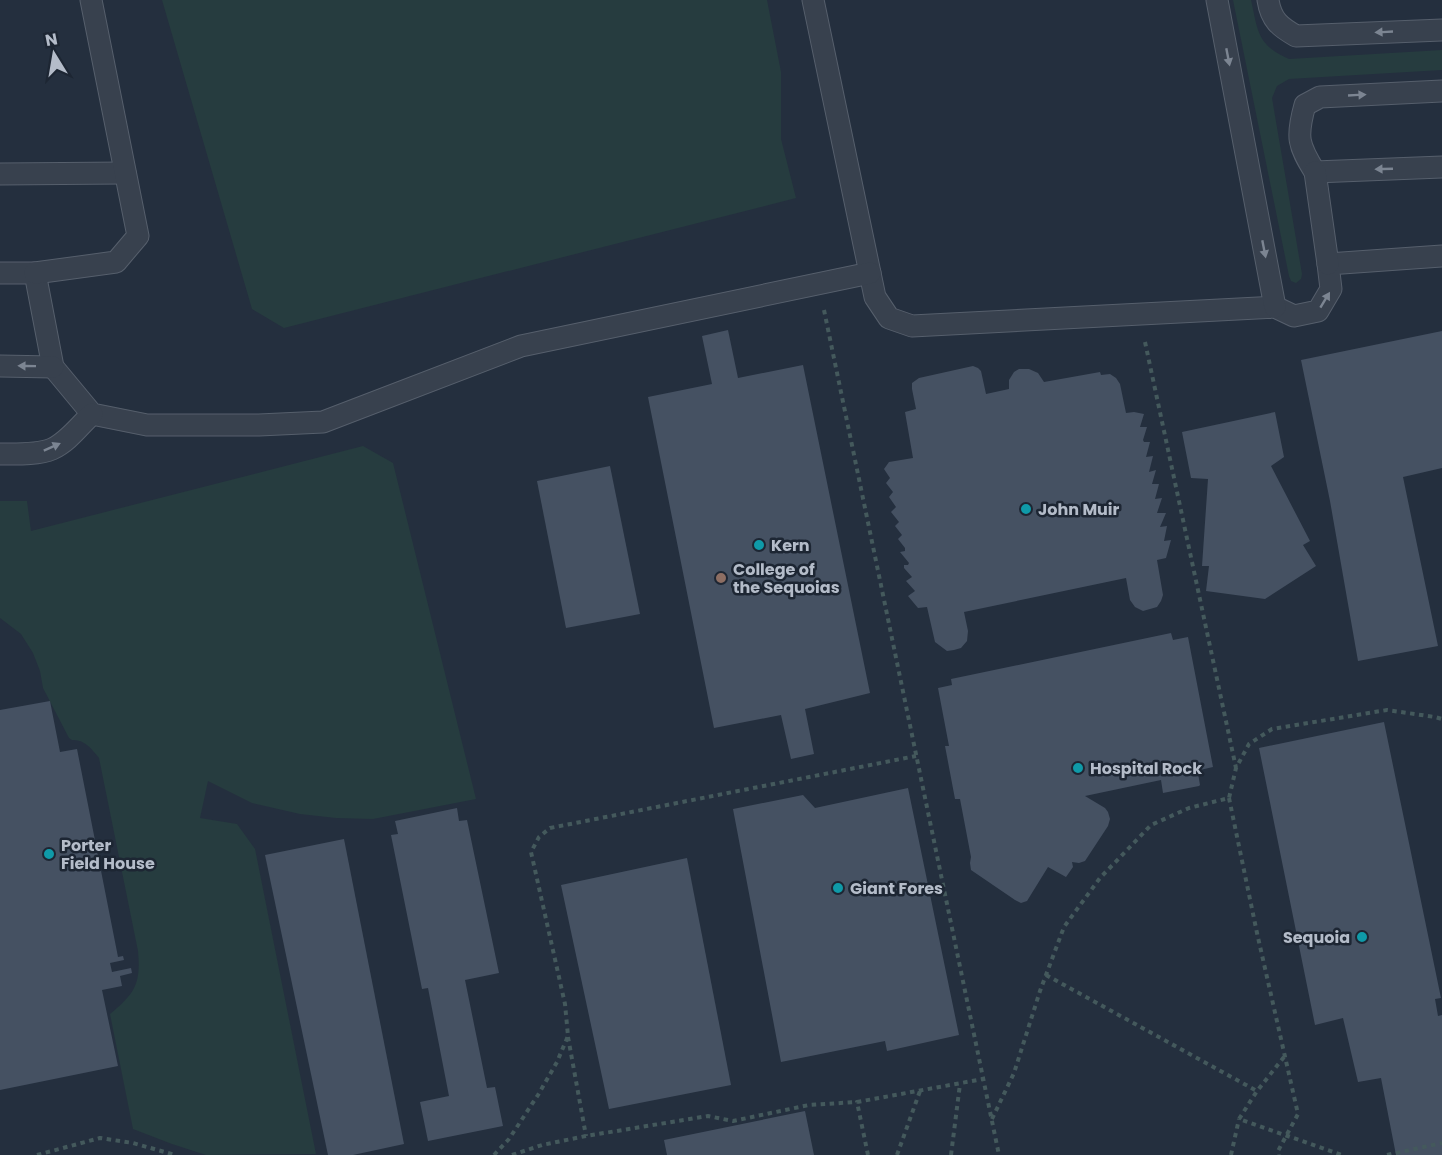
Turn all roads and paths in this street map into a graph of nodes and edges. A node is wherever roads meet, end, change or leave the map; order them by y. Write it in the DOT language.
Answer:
graph roads {
  1 [pos="91,0"];
  2 [pos="813,0"];
  3 [pos="1217,0"];
  4 [pos="1268,0"];
  5 [pos="1442,30"];
  6 [pos="1442,91"];
  7 [pos="1442,167"];
  8 [pos="125,172"];
  9 [pos="1315,172"];
  10 [pos="0,174"];
  11 [pos="1442,256"];
  12 [pos="1328,264"];
  13 [pos="0,273"];
  14 [pos="35,273"];
  15 [pos="870,273"];
  16 [pos="819,284"];
  17 [pos="1275,307"];
  18 [pos="1139,314"];
  19 [pos="0,366"];
  20 [pos="53,367"];
  21 [pos="92,414"];
  22 [pos="0,454"];
  23 [pos="1442,719"];
  24 [pos="916,756"];
  25 [pos="1236,768"];
  26 [pos="1229,798"];
  27 [pos="1046,975"];
  28 [pos="568,1036"];
  29 [pos="1285,1056"];
  30 [pos="983,1079"];
  31 [pos="960,1083"];
  32 [pos="920,1090"];
  33 [pos="1257,1091"];
  34 [pos="857,1102"];
  35 [pos="1239,1119"];
  36 [pos="992,1120"];
  37 [pos="586,1136"];
  38 [pos="1286,1136"];
  39 [pos="1442,1143"];
  40 [pos="37,1155"];
  41 [pos="176,1155"];
  42 [pos="494,1155"];
  43 [pos="512,1155"];
  44 [pos="868,1155"];
  45 [pos="897,1155"];
  46 [pos="951,1155"];
  47 [pos="999,1155"];
  48 [pos="1231,1155"];
  49 [pos="1279,1155"];
  50 [pos="1342,1155"];
  51 [pos="1387,1155"];
  1 -- 8 [label="lane"];
  2 -- 15 [label="lane"];
  3 -- 17 [label="lane, one-way"];
  5 -- 4 [label="lane, one-way"];
  9 -- 6 [label="lane, one-way"];
  7 -- 9 [label="lane, one-way"];
  8 -- 10 [label="lane"];
  8 -- 14 [label="lane"];
  9 -- 12 [label="lane"];
  11 -- 12 [label="lane"];
  17 -- 12 [label="lane, one-way"];
  13 -- 14 [label="lane"];
  14 -- 20 [label="lane"];
  15 -- 16 [label="lane"];
  15 -- 18 [label="lane"];
  16 -- 21 [label="lane"];
  16 -- 24 [label="path"];
  17 -- 18 [label="lane"];
  18 -- 25 [label="path"];
  20 -- 19 [label="lane, one-way"];
  20 -- 21 [label="lane"];
  22 -- 21 [label="lane, one-way"];
  23 -- 25 [label="path"];
  24 -- 28 [label="path"];
  24 -- 30 [label="path"];
  25 -- 26 [label="path"];
  26 -- 27 [label="path"];
  26 -- 29 [label="path"];
  27 -- 33 [label="path"];
  27 -- 36 [label="path"];
  28 -- 37 [label="path"];
  28 -- 42 [label="path"];
  29 -- 33 [label="path"];
  29 -- 38 [label="path"];
  30 -- 31 [label="path"];
  30 -- 36 [label="path"];
  31 -- 32 [label="path"];
  31 -- 46 [label="path"];
  32 -- 34 [label="path"];
  32 -- 45 [label="path"];
  33 -- 35 [label="path"];
  34 -- 37 [label="path"];
  34 -- 44 [label="path"];
  35 -- 38 [label="path"];
  35 -- 48 [label="path"];
  36 -- 47 [label="path"];
  37 -- 43 [label="path"];
  38 -- 49 [label="path"];
  38 -- 50 [label="path"];
  39 -- 51 [label="path"];
  40 -- 41 [label="path"];
}
